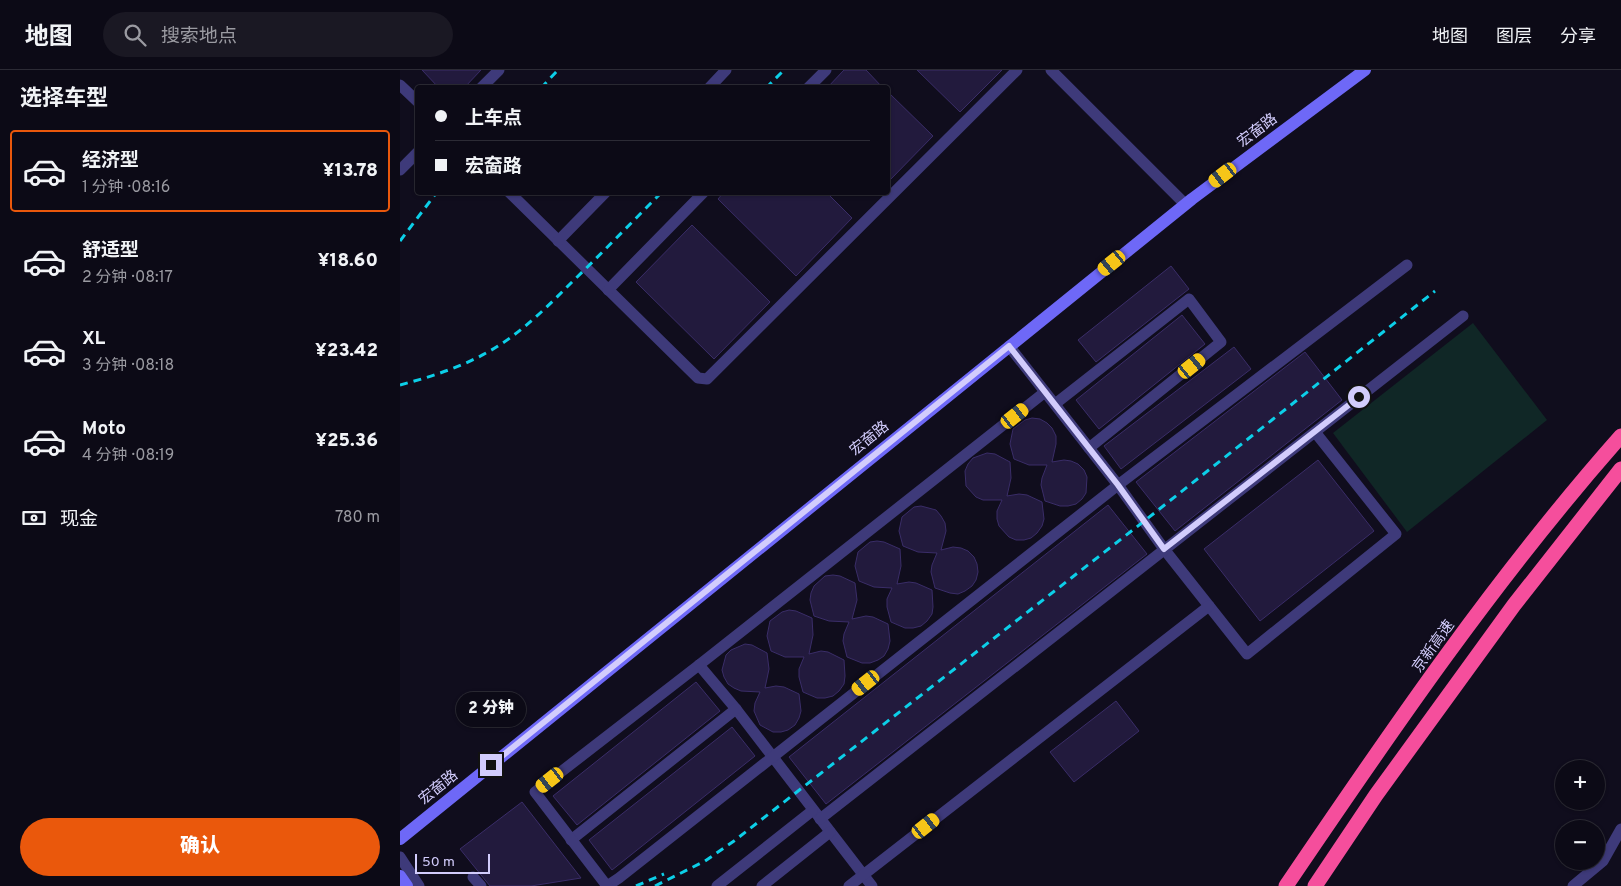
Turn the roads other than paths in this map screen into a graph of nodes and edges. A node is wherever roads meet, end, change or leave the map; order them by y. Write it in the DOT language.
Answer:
graph roads {
  1 [pos="499,70"];
  2 [pos="726,70"];
  3 [pos="826,70"];
  4 [pos="1018,70"];
  5 [pos="1051,70"];
  6 [pos="1365,70"];
  7 [pos="400,85"];
  8 [pos="484,85"];
  9 [pos="712,85"];
  10 [pos="811,85"];
  11 [pos="415,99"];
  12 [pos="415,155"];
  13 [pos="400,170"];
  14 [pos="512,195"];
  15 [pos="603,195"];
  16 [pos="701,195"];
  17 [pos="1185,204"];
  18 [pos="558,241"];
  19 [pos="1407,265"];
  20 [pos="608,290"];
  21 [pos="1462,316"];
  22 [pos="1009,346"];
  23 [pos="1045,392"];
  24 [pos="1055,404"];
  25 [pos="1315,432"];
  26 [pos="1621,436"];
  27 [pos="1089,448"];
  28 [pos="1621,469"];
  29 [pos="1118,485"];
  30 [pos="1164,549"];
  31 [pos="1209,606"];
  32 [pos="699,665"];
  33 [pos="736,709"];
  34 [pos="772,757"];
  35 [pos="816,815"];
  36 [pos="1621,829"];
  37 [pos="830,832"];
  38 [pos="400,839"];
  39 [pos="571,840"];
  40 [pos="400,857"];
  41 [pos="863,875"];
  42 [pos="400,876"];
  43 [pos="473,877"];
  44 [pos="407,886"];
  45 [pos="419,886"];
  46 [pos="481,886"];
  47 [pos="607,886"];
  48 [pos="717,886"];
  49 [pos="762,886"];
  50 [pos="849,886"];
  51 [pos="872,886"];
  52 [pos="1286,886"];
  53 [pos="1315,886"];
  54 [pos="1573,886"];
  1 -- 8 [label="street"];
  2 -- 9 [label="street"];
  3 -- 10 [label="street"];
  4 -- 20 [label="street"];
  5 -- 17 [label="street"];
  6 -- 17 [label="street, 宏奤路"];
  7 -- 11 [label="street"];
  12 -- 13 [label="street"];
  14 -- 18 [label="street"];
  15 -- 18 [label="street"];
  16 -- 20 [label="street"];
  17 -- 22 [label="street, 宏奤路"];
  18 -- 20 [label="street"];
  19 -- 29 [label="street"];
  21 -- 25 [label="street"];
  22 -- 23 [label="street"];
  22 -- 38 [label="street, 宏奤路"];
  23 -- 24 [label="street"];
  23 -- 32 [label="street"];
  24 -- 27 [label="street"];
  24 -- 27 [label="street"];
  25 -- 30 [label="street"];
  25 -- 31 [label="street"];
  26 -- 52 [label="highway, 京新高速"];
  27 -- 29 [label="street"];
  28 -- 53 [label="highway"];
  29 -- 30 [label="street"];
  29 -- 34 [label="street"];
  30 -- 31 [label="street"];
  30 -- 35 [label="street"];
  31 -- 41 [label="street"];
  32 -- 33 [label="street"];
  32 -- 39 [label="street"];
  33 -- 34 [label="street"];
  33 -- 39 [label="street"];
  34 -- 35 [label="street"];
  34 -- 47 [label="street"];
  35 -- 37 [label="street"];
  35 -- 48 [label="street"];
  36 -- 54 [label="street"];
  37 -- 41 [label="street"];
  37 -- 49 [label="street"];
  39 -- 47 [label="street"];
  40 -- 45 [label="street"];
  41 -- 50 [label="street"];
  41 -- 51 [label="street"];
  42 -- 44 [label="street"];
  43 -- 46 [label="street"];
}
